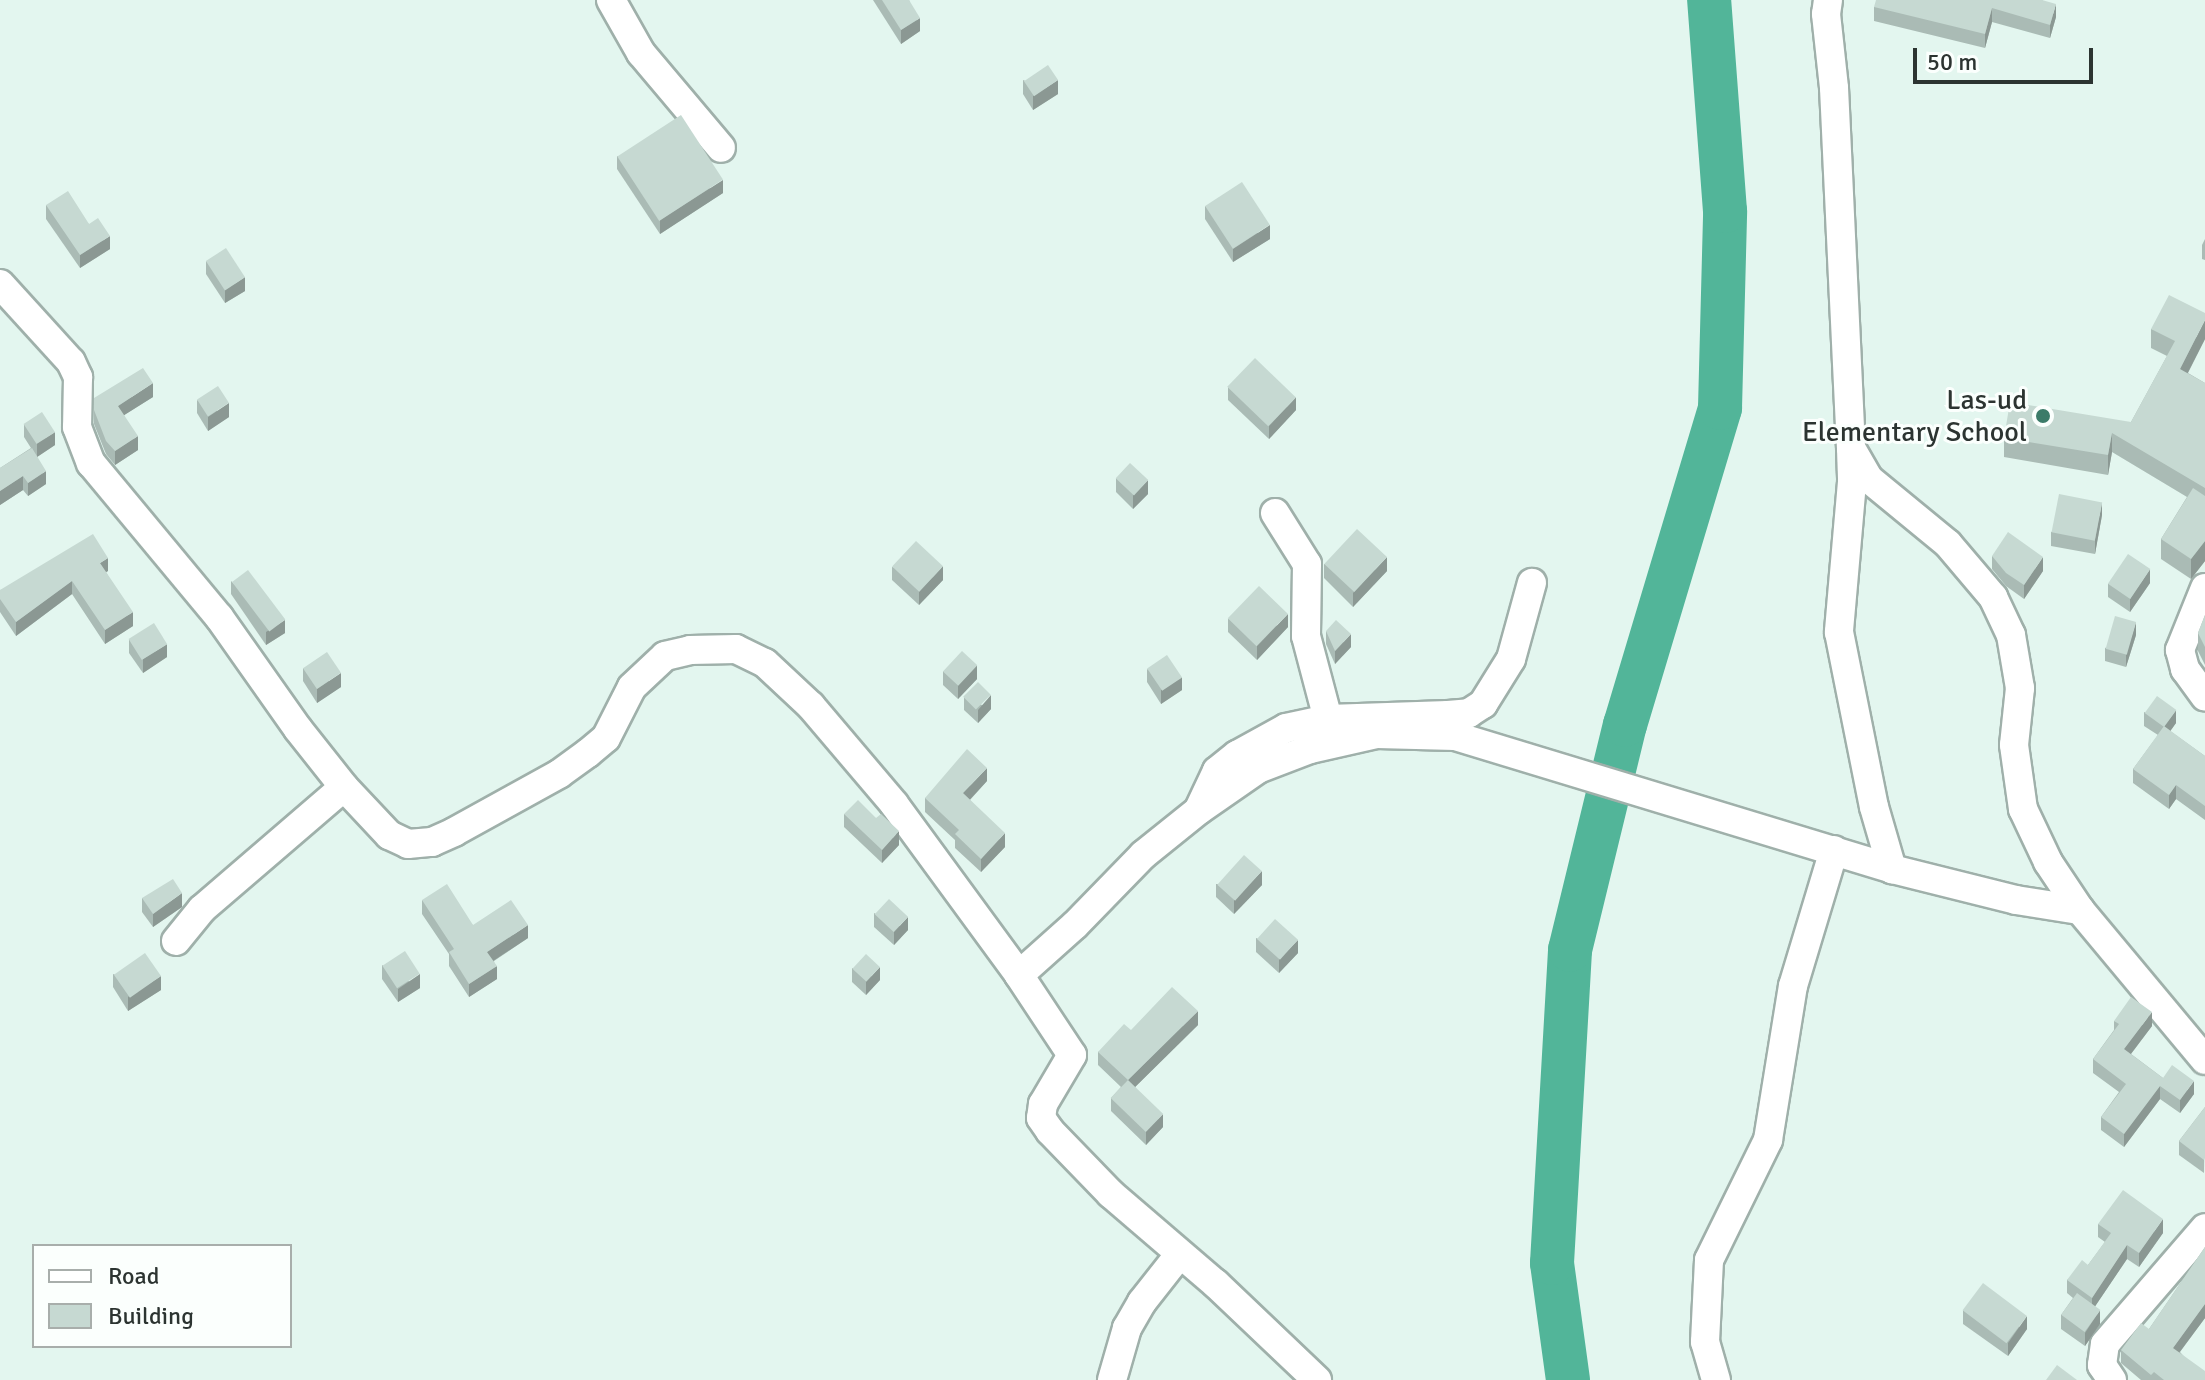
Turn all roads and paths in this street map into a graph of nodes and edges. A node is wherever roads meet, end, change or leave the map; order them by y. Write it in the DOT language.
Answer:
graph roads {
  1 [pos="611,0"];
  2 [pos="1828,0"];
  3 [pos="721,148"];
  4 [pos="0,284"];
  5 [pos="1851,448"];
  6 [pos="1275,513"];
  7 [pos="1532,583"];
  8 [pos="2205,588"];
  9 [pos="2205,697"];
  10 [pos="1328,719"];
  11 [pos="344,787"];
  12 [pos="1199,810"];
  13 [pos="1825,848"];
  14 [pos="1892,869"];
  15 [pos="2080,910"];
  16 [pos="176,941"];
  17 [pos="1019,975"];
  18 [pos="2205,1060"];
  19 [pos="2205,1228"];
  20 [pos="1179,1255"];
  21 [pos="2107,1372"];
  22 [pos="1112,1380"];
  23 [pos="1317,1380"];
  24 [pos="1716,1380"];
  1 -- 3 [label="street"];
  2 -- 5 [label="street"];
  4 -- 11 [label="street"];
  5 -- 14 [label="street"];
  5 -- 15 [label="street"];
  6 -- 10 [label="street"];
  7 -- 10 [label="street"];
  8 -- 9 [label="street"];
  10 -- 12 [label="street"];
  11 -- 16 [label="street"];
  11 -- 17 [label="street"];
  12 -- 13 [label="street"];
  12 -- 17 [label="street"];
  13 -- 14 [label="street"];
  13 -- 24 [label="street"];
  14 -- 15 [label="street"];
  15 -- 18 [label="street"];
  17 -- 20 [label="street"];
  19 -- 21 [label="street"];
  20 -- 22 [label="street"];
  20 -- 23 [label="street"];
}
